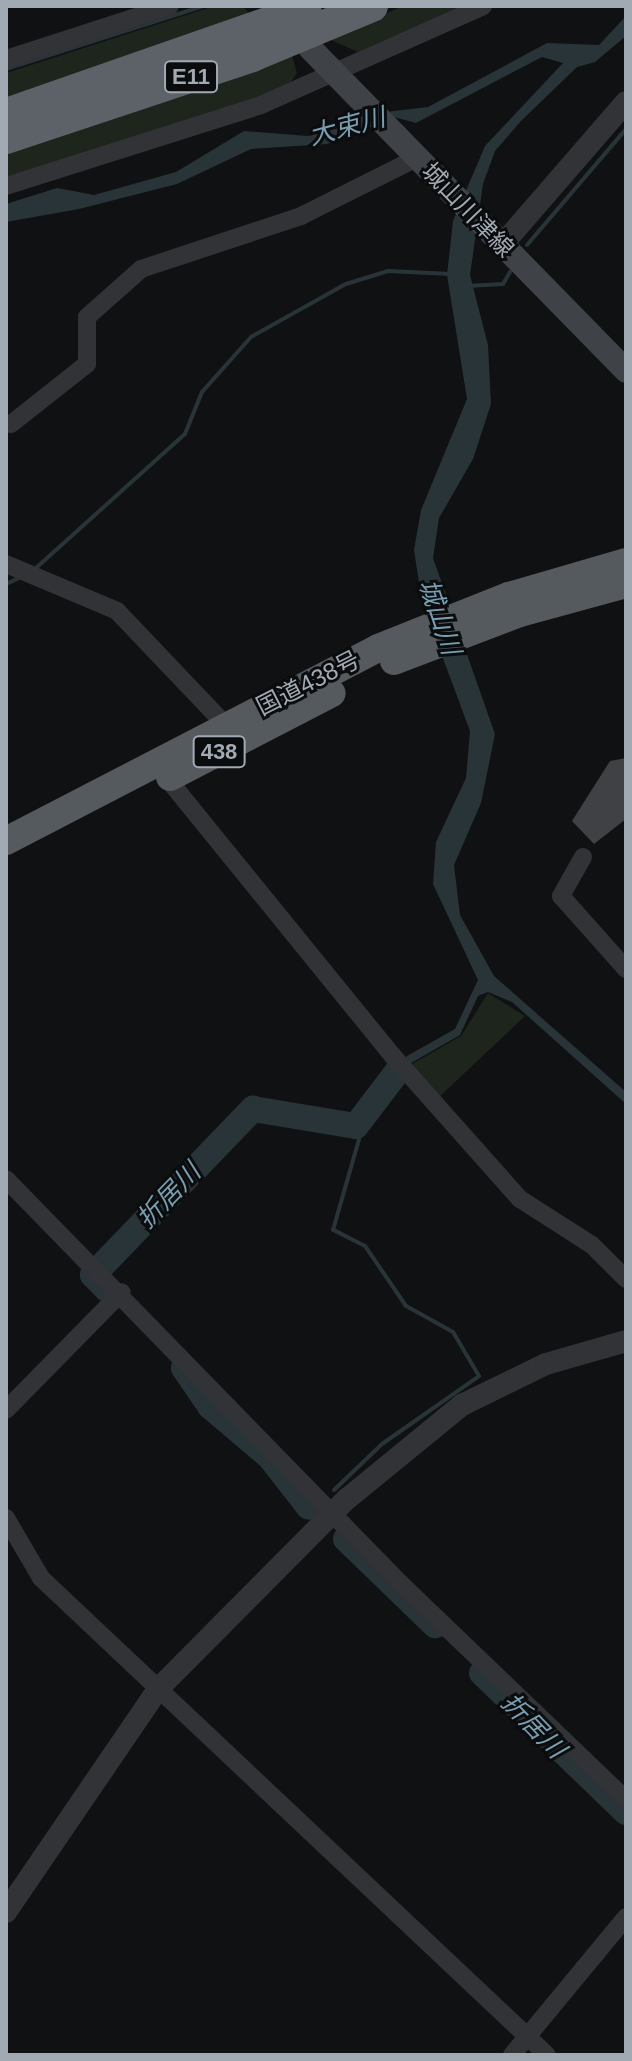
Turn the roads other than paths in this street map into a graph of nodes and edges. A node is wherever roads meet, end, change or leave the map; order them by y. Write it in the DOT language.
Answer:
graph roads {
  1 [pos="170,6"];
  2 [pos="316,6"];
  3 [pos="372,6"];
  4 [pos="483,6"];
  5 [pos="310,48"];
  6 [pos="6,59"];
  7 [pos="338,79"];
  8 [pos="626,102"];
  9 [pos="6,114"];
  10 [pos="6,138"];
  11 [pos="414,155"];
  12 [pos="6,186"];
  13 [pos="494,236"];
  14 [pos="626,371"];
  15 [pos="11,424"];
  16 [pos="626,562"];
  17 [pos="6,564"];
  18 [pos="626,584"];
  19 [pos="461,623"];
  20 [pos="233,733"];
  21 [pos="161,771"];
  22 [pos="6,841"];
  23 [pos="583,857"];
  24 [pos="6,862"];
  25 [pos="626,969"];
  26 [pos="6,1179"];
  27 [pos="626,1279"];
  28 [pos="117,1297"];
  29 [pos="626,1341"];
  30 [pos="6,1410"];
  31 [pos="333,1513"];
  32 [pos="6,1518"];
  33 [pos="159,1688"];
  34 [pos="626,1800"];
  35 [pos="6,1912"];
  36 [pos="626,1917"];
  37 [pos="525,2038"];
  38 [pos="512,2055"];
  39 [pos="547,2055"];
  1 -- 6 [label="street"];
  2 -- 9 [label="highway, E11"];
  3 -- 10 [label="highway, E11"];
  4 -- 7 [label="street"];
  5 -- 7 [label="main road, 城山川津線"];
  7 -- 11 [label="main road, 城山川津線"];
  7 -- 12 [label="street"];
  8 -- 13 [label="street"];
  11 -- 13 [label="main road, 城山川津線"];
  11 -- 15 [label="street"];
  13 -- 14 [label="main road, 城山川津線"];
  16 -- 19 [label="highway, 国道438号 / 438"];
  17 -- 20 [label="street"];
  18 -- 19 [label="highway, 国道438号 / 438"];
  19 -- 20 [label="highway, 国道438号 / 438"];
  20 -- 21 [label="highway, 国道438号 / 438"];
  21 -- 22 [label="highway, 国道438号 / 438"];
  21 -- 24 [label="highway, 国道438号 / 438"];
  21 -- 27 [label="street"];
  23 -- 25 [label="street"];
  26 -- 28 [label="street"];
  28 -- 30 [label="street"];
  28 -- 31 [label="street"];
  29 -- 31 [label="street"];
  31 -- 33 [label="street"];
  31 -- 34 [label="street"];
  32 -- 33 [label="street"];
  33 -- 35 [label="street"];
  33 -- 37 [label="street"];
  36 -- 37 [label="street"];
  37 -- 38 [label="street"];
  37 -- 39 [label="street"];
}
